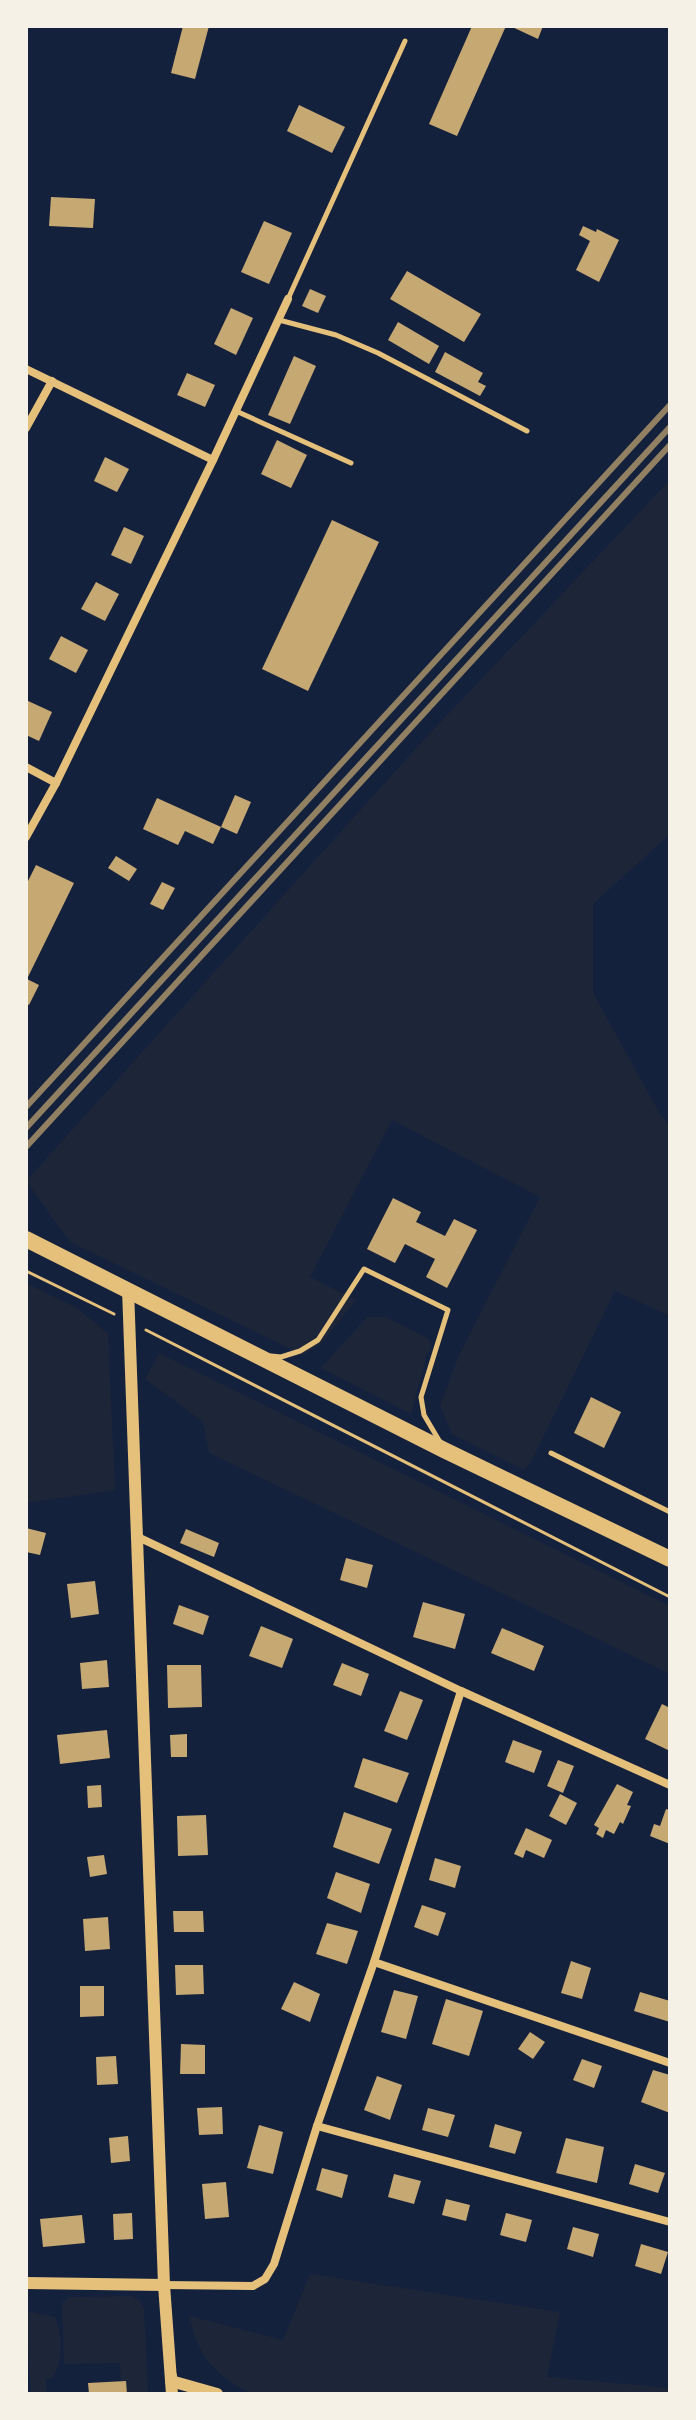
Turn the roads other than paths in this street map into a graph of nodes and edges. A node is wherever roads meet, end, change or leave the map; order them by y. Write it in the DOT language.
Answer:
graph roads {
  1 [pos="405,41"];
  2 [pos="288,299"];
  3 [pos="279,320"];
  4 [pos="26,369"];
  5 [pos="52,381"];
  6 [pos="236,411"];
  7 [pos="26,428"];
  8 [pos="527,431"];
  9 [pos="213,460"];
  10 [pos="351,463"];
  11 [pos="26,767"];
  12 [pos="56,783"];
  13 [pos="26,837"];
  14 [pos="26,1239"];
  15 [pos="128,1289"];
  16 [pos="258,1356"];
  17 [pos="444,1450"];
  18 [pos="551,1453"];
  19 [pos="670,1512"];
  20 [pos="138,1537"];
  21 [pos="670,1559"];
  22 [pos="461,1691"];
  23 [pos="670,1785"];
  24 [pos="374,1962"];
  25 [pos="670,2063"];
  26 [pos="317,2126"];
  27 [pos="670,2222"];
  28 [pos="26,2283"];
  29 [pos="164,2285"];
  30 [pos="172,2388"];
  31 [pos="217,2394"];
  1 -- 2 [label="lane"];
  2 -- 3 [label="street"];
  3 -- 6 [label="street"];
  3 -- 8 [label="lane"];
  4 -- 5 [label="street"];
  5 -- 7 [label="street"];
  5 -- 9 [label="street"];
  6 -- 9 [label="street"];
  6 -- 10 [label="lane"];
  9 -- 12 [label="street"];
  11 -- 12 [label="street"];
  12 -- 13 [label="street"];
  14 -- 15 [label="main road"];
  15 -- 16 [label="main road"];
  15 -- 20 [label="street"];
  16 -- 17 [label="main road"];
  16 -- 17 [label="lane"];
  17 -- 21 [label="main road"];
  18 -- 19 [label="lane"];
  20 -- 22 [label="street"];
  20 -- 29 [label="street"];
  22 -- 23 [label="street"];
  22 -- 24 [label="street"];
  24 -- 25 [label="street"];
  24 -- 26 [label="street"];
  26 -- 27 [label="street"];
  26 -- 29 [label="street"];
  28 -- 29 [label="street"];
  29 -- 30 [label="street"];
  30 -- 31 [label="street"];
}
